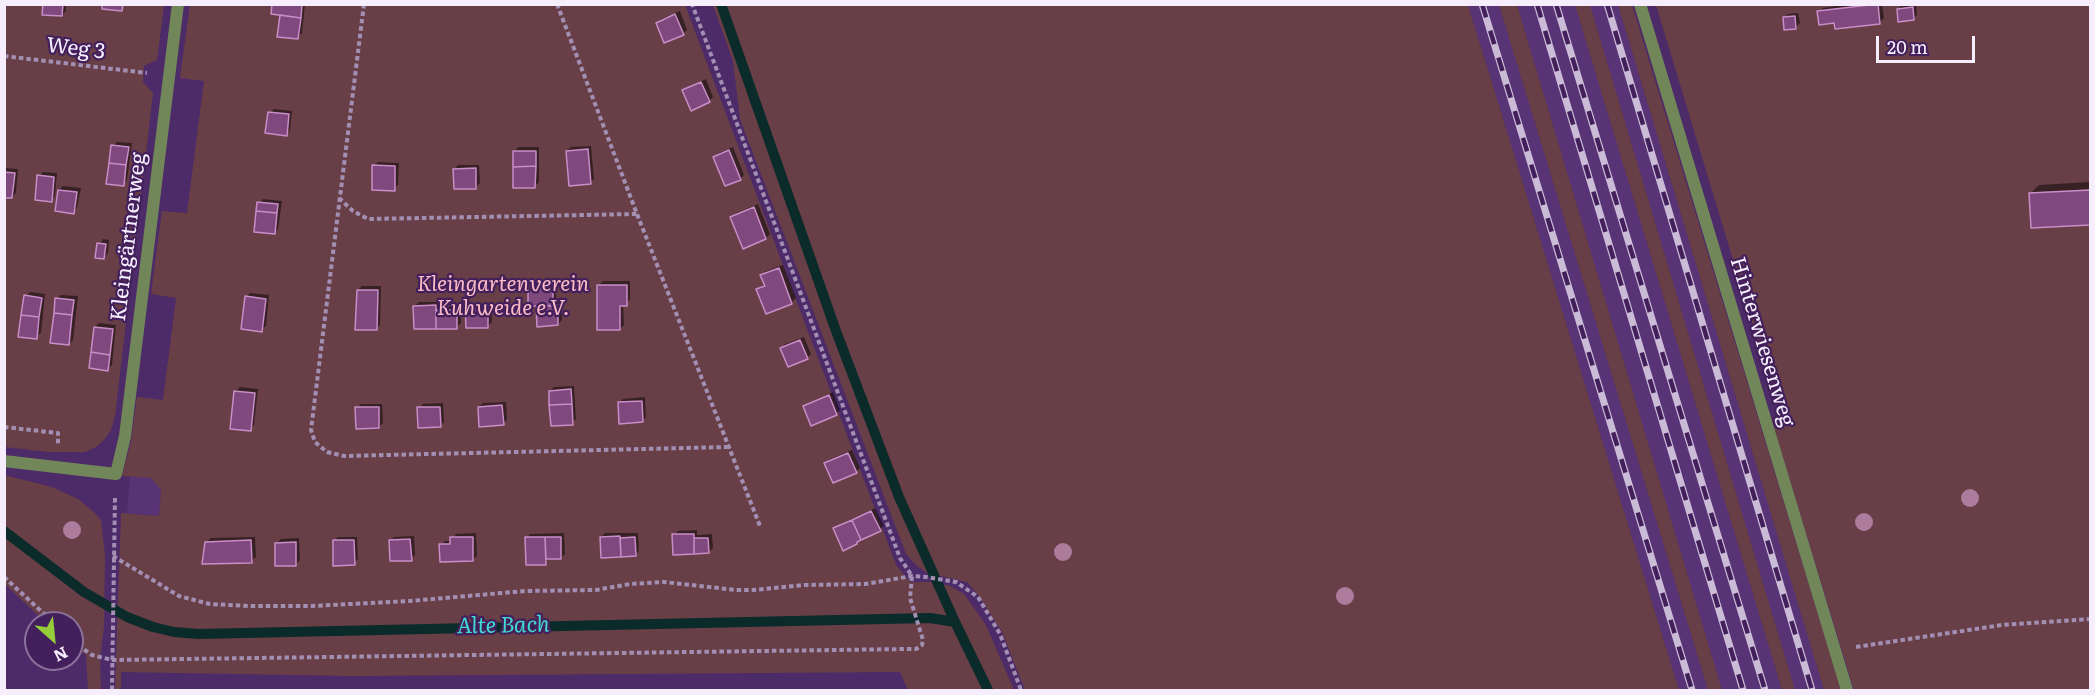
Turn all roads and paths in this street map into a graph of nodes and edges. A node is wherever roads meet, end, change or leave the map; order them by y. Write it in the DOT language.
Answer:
graph roads {
  1 [pos="178,4"];
  2 [pos="364,4"];
  3 [pos="557,4"];
  4 [pos="692,4"];
  5 [pos="1640,4"];
  6 [pos="4,56"];
  7 [pos="144,73"];
  8 [pos="339,197"];
  9 [pos="637,214"];
  10 [pos="4,427"];
  11 [pos="727,447"];
  12 [pos="58,452"];
  13 [pos="4,461"];
  14 [pos="116,474"];
  15 [pos="760,526"];
  16 [pos="113,556"];
  17 [pos="912,576"];
  18 [pos="4,577"];
  19 [pos="41,611"];
  20 [pos="2091,619"];
  21 [pos="84,649"];
  22 [pos="1834,650"];
  23 [pos="112,660"];
  24 [pos="112,690"];
  25 [pos="1021,690"];
  26 [pos="1847,690"];
  1 -- 14 [label="lane, Kleingärtnerweg"];
  2 -- 8 [label="path"];
  3 -- 9 [label="path"];
  4 -- 17 [label="path"];
  5 -- 22 [label="lane, Hinterwiesenweg"];
  6 -- 7 [label="path, Weg 3"];
  8 -- 9 [label="path"];
  8 -- 11 [label="path"];
  9 -- 11 [label="path"];
  10 -- 12 [label="path"];
  11 -- 15 [label="path"];
  13 -- 14 [label="lane"];
  14 -- 16 [label="path"];
  16 -- 17 [label="path"];
  16 -- 23 [label="path"];
  17 -- 23 [label="path"];
  17 -- 25 [label="path"];
  18 -- 19 [label="path"];
  20 -- 22 [label="path"];
  21 -- 23 [label="path"];
  22 -- 26 [label="lane, Hinterwiesenweg"];
  23 -- 24 [label="path"];
}
